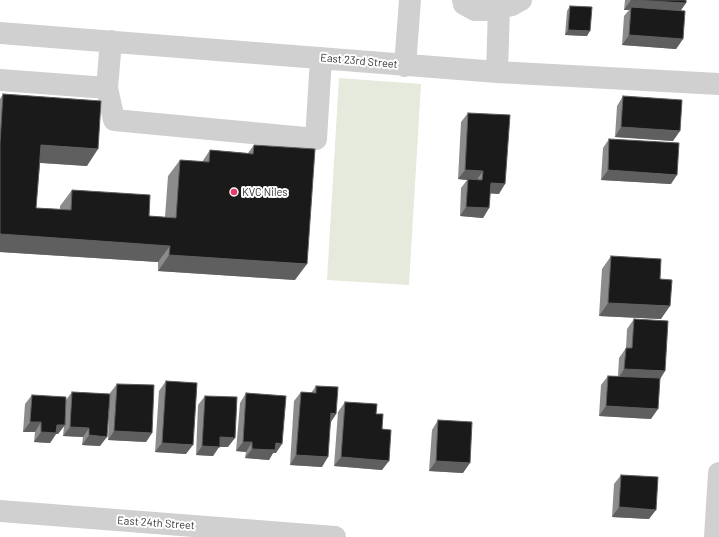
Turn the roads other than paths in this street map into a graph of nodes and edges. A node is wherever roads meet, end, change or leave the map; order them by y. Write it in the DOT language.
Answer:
graph roads {
  1 [pos="410,0"];
  2 [pos="463,0"];
  3 [pos="521,0"];
  4 [pos="499,8"];
  5 [pos="0,33"];
  6 [pos="111,41"];
  7 [pos="321,58"];
  8 [pos="405,66"];
  9 [pos="497,72"];
  10 [pos="0,80"];
  11 [pos="719,84"];
  12 [pos="107,88"];
  13 [pos="719,473"];
  14 [pos="0,511"];
  15 [pos="335,537"];
  16 [pos="715,537"];
  1 -- 8 [label="street"];
  2 -- 4 [label="street"];
  3 -- 4 [label="street"];
  4 -- 9 [label="street"];
  5 -- 6 [label="street, East 23rd Street"];
  6 -- 7 [label="street, East 23rd Street"];
  6 -- 12 [label="street"];
  7 -- 8 [label="street, East 23rd Street"];
  7 -- 12 [label="street"];
  8 -- 9 [label="street, East 23rd Street"];
  9 -- 11 [label="street, East 23rd Street"];
  10 -- 12 [label="street"];
  13 -- 16 [label="street"];
  14 -- 15 [label="street, East 24th Street"];
}
